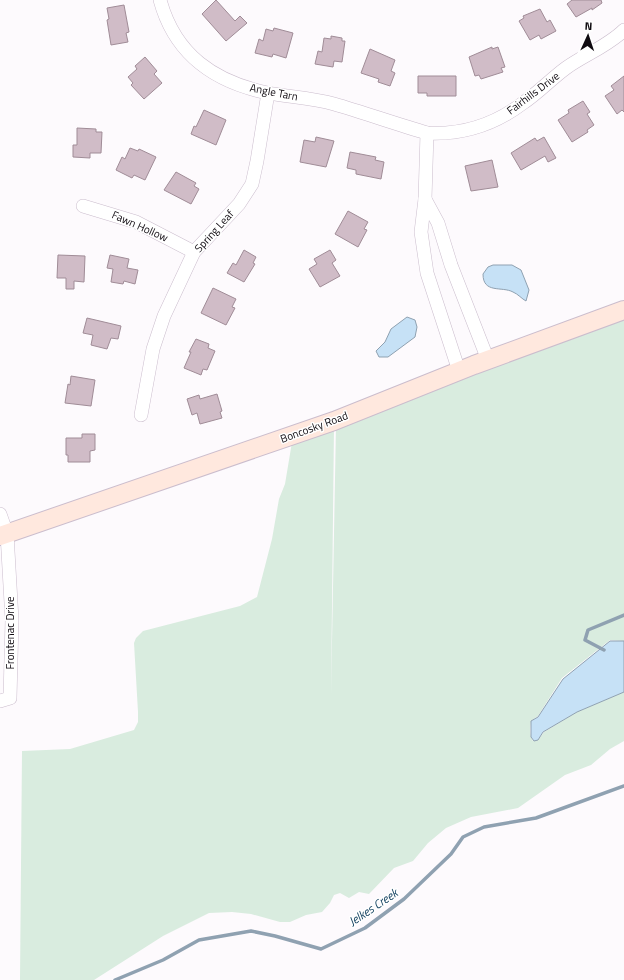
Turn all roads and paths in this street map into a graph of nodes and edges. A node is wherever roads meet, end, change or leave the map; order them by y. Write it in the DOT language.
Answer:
graph roads {
  1 [pos="160,0"];
  2 [pos="624,30"];
  3 [pos="268,93"];
  4 [pos="427,133"];
  5 [pos="425,199"];
  6 [pos="83,206"];
  7 [pos="194,252"];
  8 [pos="624,310"];
  9 [pos="488,360"];
  10 [pos="459,371"];
  11 [pos="141,415"];
  12 [pos="0,514"];
  13 [pos="3,535"];
  14 [pos="0,701"];
  1 -- 3 [label="street, Angle Tarn"];
  2 -- 4 [label="street, Fairhills Drive"];
  3 -- 4 [label="street, Angle Tarn"];
  3 -- 7 [label="street, Spring Leaf"];
  4 -- 5 [label="street"];
  5 -- 9 [label="street"];
  5 -- 10 [label="street"];
  6 -- 7 [label="street, Fawn Hollow"];
  7 -- 11 [label="street, Spring Leaf"];
  8 -- 9 [label="street, Boncosky Road"];
  9 -- 10 [label="street, Boncosky Road"];
  10 -- 13 [label="street, Boncosky Road"];
  12 -- 13 [label="street"];
  13 -- 14 [label="street, Frontenac Drive"];
}
